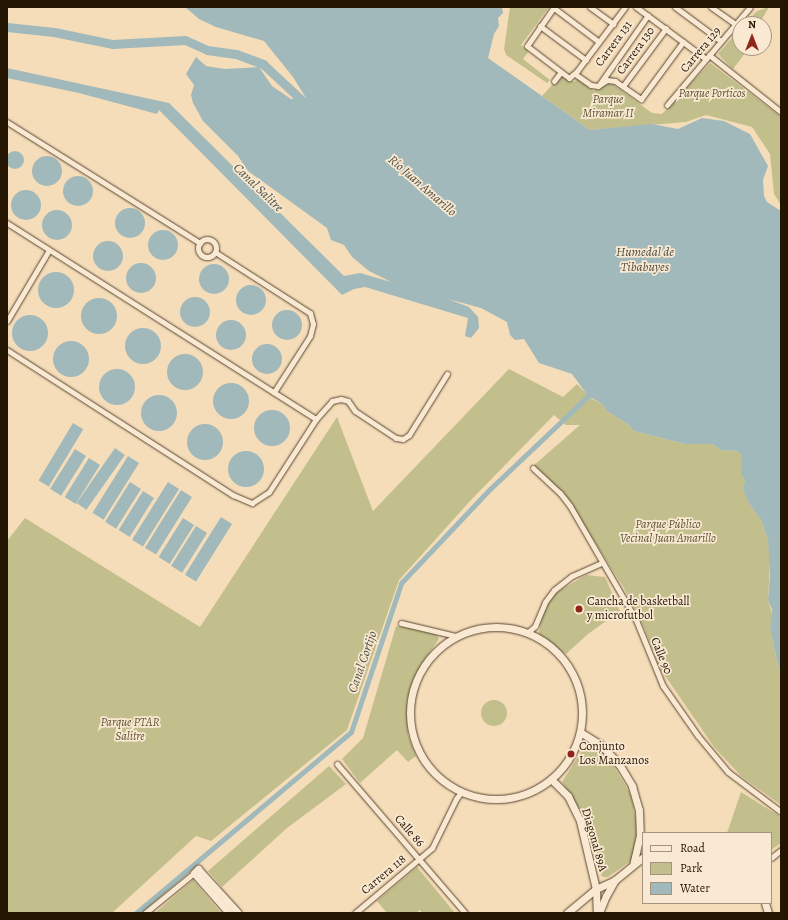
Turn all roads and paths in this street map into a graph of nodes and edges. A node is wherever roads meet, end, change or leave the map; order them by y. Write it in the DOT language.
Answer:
graph roads {
  1 [pos="554,7"];
  2 [pos="590,7"];
  3 [pos="626,7"];
  4 [pos="636,7"];
  5 [pos="675,7"];
  6 [pos="711,7"];
  7 [pos="750,7"];
  8 [pos="648,15"];
  9 [pos="742,16"];
  10 [pos="732,22"];
  11 [pos="613,24"];
  12 [pos="540,26"];
  13 [pos="666,28"];
  14 [pos="732,28"];
  15 [pos="721,41"];
  16 [pos="599,42"];
  17 [pos="683,42"];
  18 [pos="708,57"];
  19 [pos="586,60"];
  20 [pos="561,72"];
  21 [pos="575,74"];
  22 [pos="554,80"];
  23 [pos="598,86"];
  24 [pos="623,86"];
  25 [pos="667,105"];
  26 [pos="781,112"];
  27 [pos="7,122"];
  28 [pos="7,223"];
  29 [pos="200,244"];
  30 [pos="49,250"];
  31 [pos="215,252"];
  32 [pos="7,321"];
  33 [pos="7,350"];
  34 [pos="447,374"];
  35 [pos="274,392"];
  36 [pos="316,419"];
  37 [pos="533,468"];
  38 [pos="601,563"];
  39 [pos="401,622"];
  40 [pos="527,633"];
  41 [pos="456,636"];
  42 [pos="580,732"];
  43 [pos="337,764"];
  44 [pos="551,779"];
  45 [pos="462,792"];
  46 [pos="781,812"];
  47 [pos="642,839"];
  48 [pos="781,850"];
  49 [pos="772,857"];
  50 [pos="420,858"];
  51 [pos="642,858"];
  52 [pos="634,862"];
  53 [pos="194,873"];
  54 [pos="615,880"];
  55 [pos="596,889"];
  56 [pos="606,896"];
  57 [pos="145,913"];
  58 [pos="228,913"];
  59 [pos="238,913"];
  60 [pos="355,913"];
  61 [pos="465,913"];
  62 [pos="567,913"];
  63 [pos="598,913"];
  1 -- 12 [label="street"];
  1 -- 16 [label="street"];
  2 -- 11 [label="street"];
  3 -- 11 [label="street"];
  4 -- 8 [label="street"];
  5 -- 15 [label="street"];
  6 -- 10 [label="street"];
  7 -- 9 [label="street, Carrera 129"];
  8 -- 13 [label="street"];
  8 -- 23 [label="street, Carrera 131"];
  11 -- 16 [label="street"];
  12 -- 19 [label="street"];
  12 -- 20 [label="street"];
  13 -- 17 [label="street"];
  13 -- 24 [label="street, Carrera 130"];
  14 -- 15 [label="street, Carrera 129"];
  15 -- 18 [label="street, Carrera 129"];
  16 -- 19 [label="street"];
  17 -- 18 [label="street"];
  17 -- 24 [label="street"];
  18 -- 25 [label="street, Carrera 129"];
  18 -- 26 [label="street"];
  19 -- 21 [label="street"];
  20 -- 21 [label="street"];
  20 -- 22 [label="street"];
  21 -- 23 [label="street"];
  23 -- 24 [label="street"];
  27 -- 29 [label="street"];
  28 -- 30 [label="street"];
  29 -- 31 [label="street"];
  29 -- 31 [label="street"];
  30 -- 32 [label="street"];
  30 -- 35 [label="street"];
  31 -- 35 [label="street"];
  33 -- 36 [label="street"];
  34 -- 36 [label="street"];
  35 -- 36 [label="street"];
  37 -- 38 [label="street, Calle 90"];
  38 -- 40 [label="street"];
  38 -- 46 [label="street, Calle 90"];
  39 -- 41 [label="street"];
  40 -- 41 [label="street"];
  40 -- 42 [label="street"];
  41 -- 45 [label="street"];
  42 -- 44 [label="street"];
  42 -- 47 [label="street"];
  43 -- 50 [label="street, Calle 86"];
  44 -- 45 [label="street"];
  44 -- 55 [label="street, Diagonal 89A"];
  45 -- 50 [label="street, Carrera 118"];
  47 -- 52 [label="street"];
  48 -- 49 [label="street"];
  50 -- 60 [label="street, Carrera 118"];
  50 -- 61 [label="street, Calle 86"];
  51 -- 52 [label="street"];
  52 -- 54 [label="street"];
  53 -- 57 [label="street"];
  53 -- 58 [label="street"];
  53 -- 59 [label="street"];
  54 -- 55 [label="street"];
  54 -- 56 [label="street, Diagonal 89A"];
  55 -- 56 [label="street"];
  55 -- 62 [label="street"];
  55 -- 63 [label="street, Diagonal 89A"];
  56 -- 63 [label="street, Diagonal 89A"];
}
